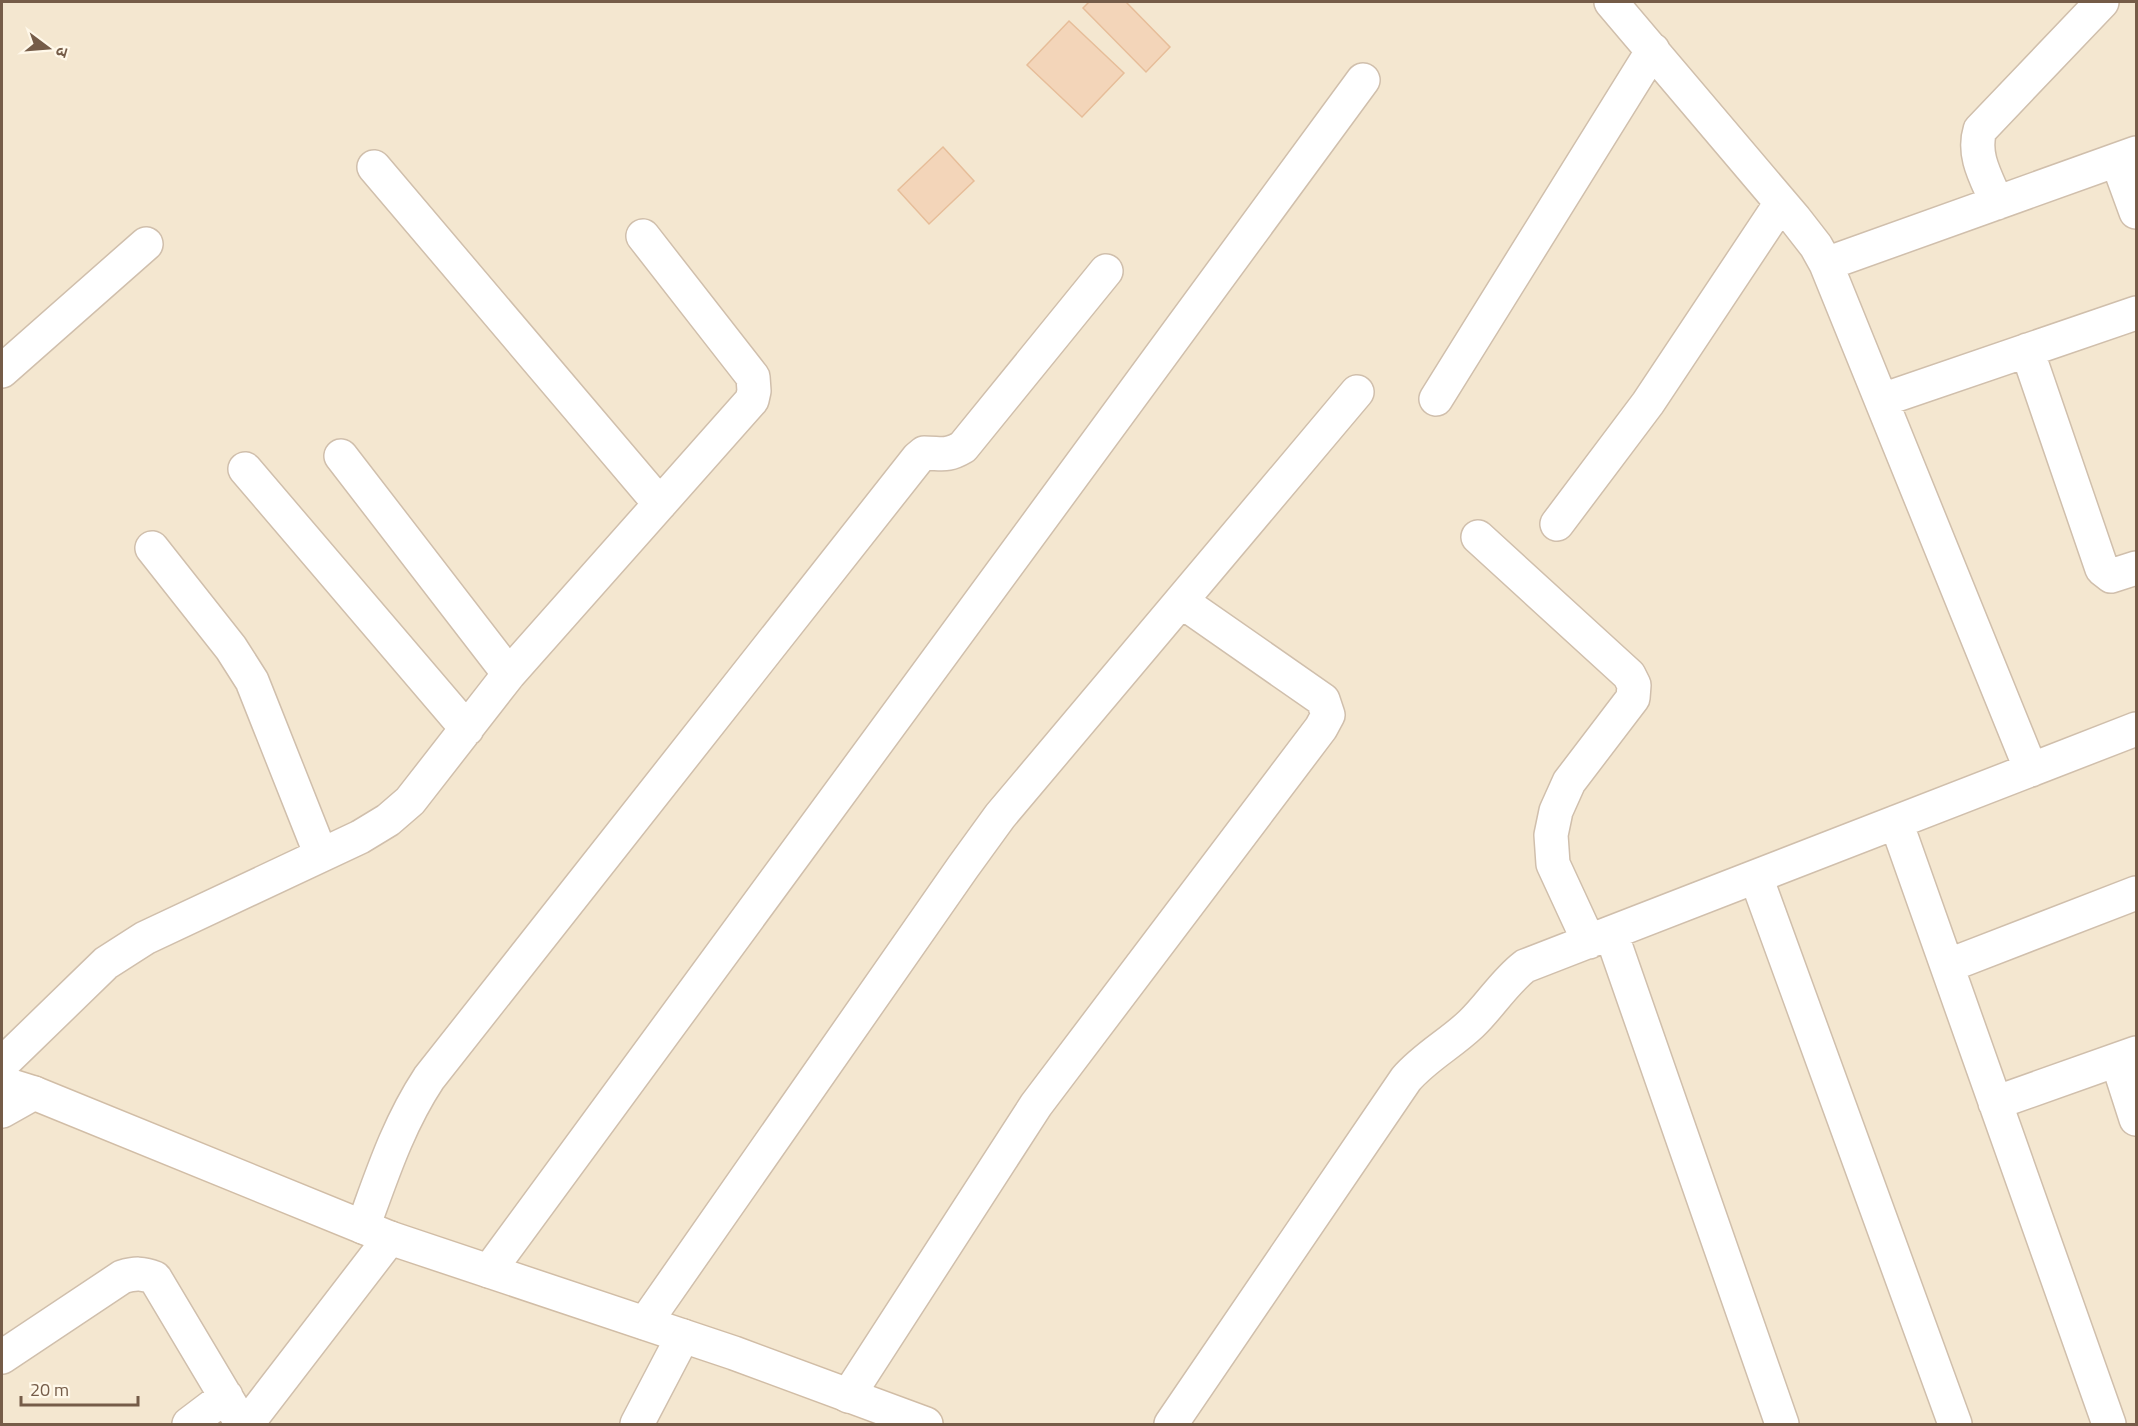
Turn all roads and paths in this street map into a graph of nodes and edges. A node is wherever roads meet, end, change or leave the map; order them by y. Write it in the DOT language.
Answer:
graph roads {
  1 [pos="1611,2"];
  2 [pos="2102,2"];
  3 [pos="1653,50"];
  4 [pos="1363,80"];
  5 [pos="2127,156"];
  6 [pos="374,167"];
  7 [pos="1781,203"];
  8 [pos="1997,203"];
  9 [pos="2136,212"];
  10 [pos="643,236"];
  11 [pos="146,244"];
  12 [pos="1826,264"];
  13 [pos="1106,271"];
  14 [pos="2136,312"];
  15 [pos="2027,350"];
  16 [pos="2,371"];
  17 [pos="1357,392"];
  18 [pos="1436,399"];
  19 [pos="1882,400"];
  20 [pos="341,456"];
  21 [pos="245,469"];
  22 [pos="660,504"];
  23 [pos="1557,524"];
  24 [pos="1478,537"];
  25 [pos="152,548"];
  26 [pos="2136,568"];
  27 [pos="1181,601"];
  28 [pos="509,674"];
  29 [pos="467,729"];
  30 [pos="2136,729"];
  31 [pos="2031,770"];
  32 [pos="1896,822"];
  33 [pos="321,855"];
  34 [pos="1756,877"];
  35 [pos="2136,893"];
  36 [pos="1600,937"];
  37 [pos="1947,966"];
  38 [pos="2127,1057"];
  39 [pos="2,1064"];
  40 [pos="2,1083"];
  41 [pos="33,1093"];
  42 [pos="1995,1103"];
  43 [pos="2,1112"];
  44 [pos="2136,1119"];
  45 [pos="376,1233"];
  46 [pos="489,1271"];
  47 [pos="645,1323"];
  48 [pos="683,1336"];
  49 [pos="2,1357"];
  50 [pos="225,1396"];
  51 [pos="848,1396"];
  52 [pos="918,1423"];
  53 [pos="189,1425"];
  54 [pos="244,1425"];
  55 [pos="637,1425"];
  56 [pos="1171,1425"];
  57 [pos="1782,1425"];
  58 [pos="1955,1425"];
  59 [pos="2109,1425"];
  1 -- 3 [label="street"];
  2 -- 8 [label="street"];
  3 -- 7 [label="street"];
  3 -- 18 [label="street"];
  4 -- 46 [label="street"];
  5 -- 8 [label="street"];
  5 -- 9 [label="street"];
  6 -- 22 [label="street"];
  7 -- 12 [label="street"];
  7 -- 23 [label="street"];
  8 -- 12 [label="street"];
  10 -- 22 [label="street"];
  11 -- 16 [label="street"];
  12 -- 19 [label="street"];
  13 -- 45 [label="street"];
  14 -- 15 [label="street"];
  15 -- 19 [label="street"];
  15 -- 26 [label="street"];
  17 -- 27 [label="street"];
  19 -- 31 [label="street"];
  20 -- 28 [label="street"];
  21 -- 29 [label="street"];
  22 -- 28 [label="street"];
  24 -- 36 [label="street"];
  25 -- 33 [label="street"];
  27 -- 47 [label="street"];
  27 -- 51 [label="street"];
  28 -- 29 [label="street"];
  29 -- 33 [label="street"];
  30 -- 31 [label="street"];
  31 -- 32 [label="street"];
  32 -- 34 [label="street"];
  32 -- 37 [label="street"];
  33 -- 39 [label="street"];
  34 -- 36 [label="street"];
  34 -- 58 [label="street"];
  35 -- 37 [label="street"];
  36 -- 56 [label="street"];
  36 -- 57 [label="street"];
  37 -- 42 [label="street"];
  38 -- 42 [label="street"];
  38 -- 44 [label="street"];
  40 -- 41 [label="street"];
  41 -- 43 [label="street"];
  41 -- 45 [label="street"];
  42 -- 59 [label="street"];
  45 -- 46 [label="street"];
  45 -- 54 [label="street"];
  46 -- 47 [label="street"];
  47 -- 48 [label="street"];
  48 -- 51 [label="street"];
  48 -- 55 [label="street"];
  49 -- 50 [label="street"];
  50 -- 53 [label="street"];
  50 -- 54 [label="street"];
  51 -- 52 [label="street"];
}
